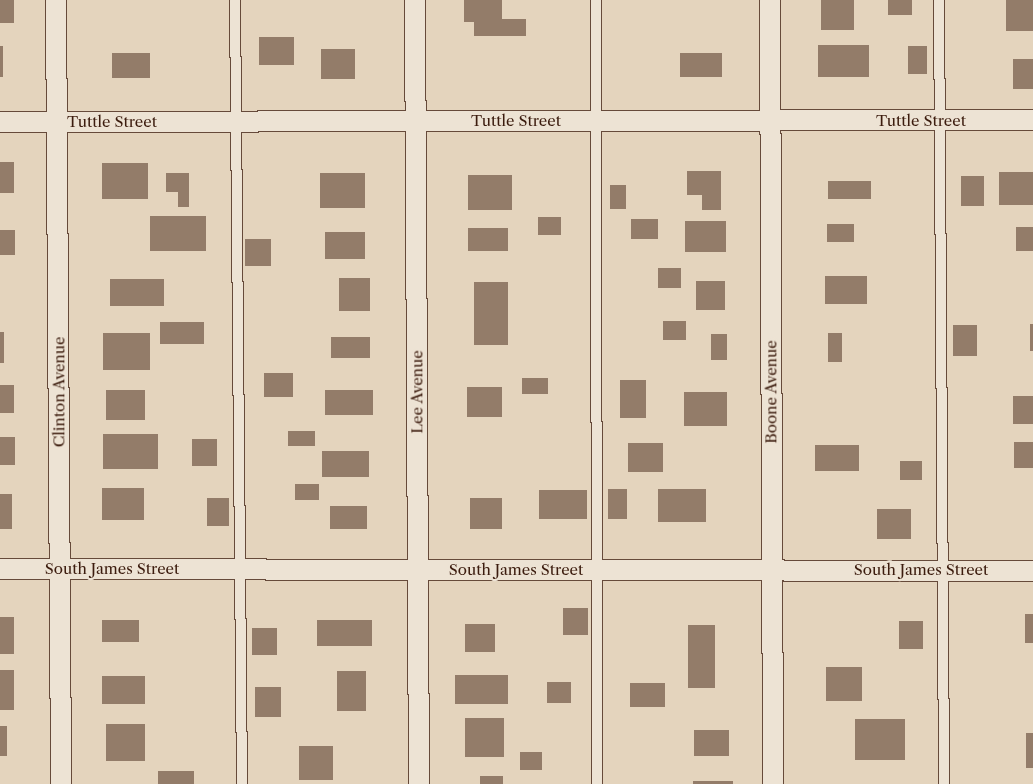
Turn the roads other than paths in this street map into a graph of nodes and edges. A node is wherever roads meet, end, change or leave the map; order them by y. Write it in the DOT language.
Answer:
graph roads {
  1 [pos="56,0"];
  2 [pos="236,0"];
  3 [pos="414,0"];
  4 [pos="596,0"];
  5 [pos="770,0"];
  6 [pos="939,0"];
  7 [pos="1033,120"];
  8 [pos="597,121"];
  9 [pos="771,121"];
  10 [pos="940,121"];
  11 [pos="0,122"];
  12 [pos="57,122"];
  13 [pos="237,122"];
  14 [pos="416,122"];
  15 [pos="0,569"];
  16 [pos="60,569"];
  17 [pos="240,569"];
  18 [pos="418,570"];
  19 [pos="598,570"];
  20 [pos="771,570"];
  21 [pos="940,571"];
  22 [pos="1033,571"];
  23 [pos="61,784"];
  24 [pos="242,784"];
  25 [pos="419,784"];
  26 [pos="597,784"];
  27 [pos="773,784"];
  28 [pos="944,784"];
  1 -- 12 [label="street, Clinton Avenue"];
  2 -- 13 [label="lane"];
  3 -- 14 [label="street, Lee Avenue"];
  4 -- 8 [label="lane"];
  5 -- 9 [label="street, Boone Avenue"];
  6 -- 10 [label="lane"];
  7 -- 10 [label="street, Tuttle Street"];
  8 -- 9 [label="street, Tuttle Street"];
  8 -- 14 [label="street, Tuttle Street"];
  8 -- 19 [label="lane"];
  9 -- 10 [label="street, Tuttle Street"];
  9 -- 20 [label="street, Boone Avenue"];
  10 -- 21 [label="lane"];
  11 -- 12 [label="street, Tuttle Street"];
  12 -- 13 [label="street, Tuttle Street"];
  12 -- 16 [label="street, Clinton Avenue"];
  13 -- 14 [label="street, Tuttle Street"];
  13 -- 17 [label="lane"];
  14 -- 18 [label="street, Lee Avenue"];
  15 -- 16 [label="street, South James Street"];
  16 -- 17 [label="street, South James Street"];
  16 -- 23 [label="street, Clinton Avenue"];
  17 -- 18 [label="street, South James Street"];
  17 -- 24 [label="lane"];
  18 -- 19 [label="street, South James Street"];
  18 -- 25 [label="street, Lee Avenue"];
  19 -- 20 [label="street, South James Street"];
  19 -- 26 [label="lane"];
  20 -- 21 [label="street, South James Street"];
  20 -- 27 [label="street, Boone Avenue"];
  21 -- 22 [label="street, South James Street"];
  21 -- 28 [label="lane"];
}
